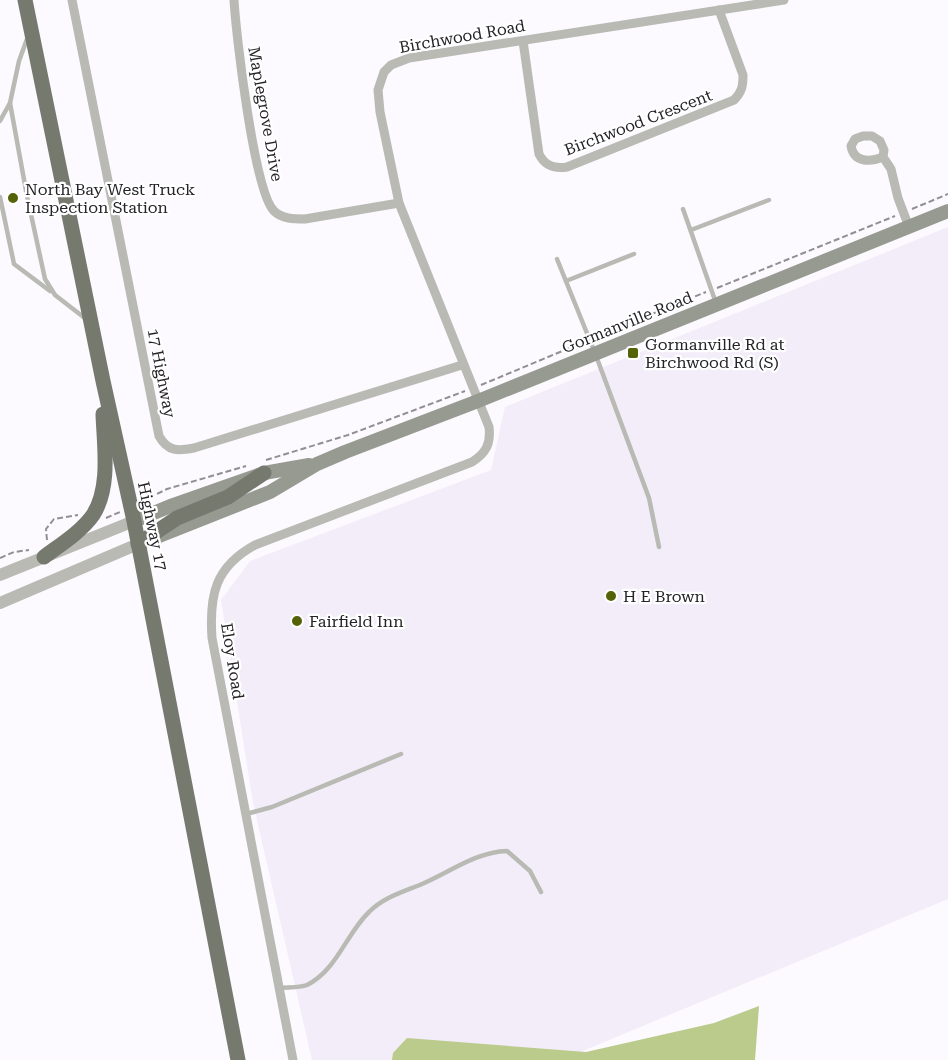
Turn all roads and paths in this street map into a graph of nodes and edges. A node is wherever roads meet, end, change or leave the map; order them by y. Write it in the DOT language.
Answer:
graph roads {
  1 [pos="25,0"];
  2 [pos="72,0"];
  3 [pos="234,0"];
  4 [pos="784,0"];
  5 [pos="719,10"];
  6 [pos="31,28"];
  7 [pos="523,41"];
  8 [pos="10,103"];
  9 [pos="0,120"];
  10 [pos="883,157"];
  11 [pos="948,195"];
  12 [pos="0,197"];
  13 [pos="769,200"];
  14 [pos="399,203"];
  15 [pos="683,209"];
  16 [pos="948,211"];
  17 [pos="903,212"];
  18 [pos="909,227"];
  19 [pos="691,230"];
  20 [pos="634,254"];
  21 [pos="557,259"];
  22 [pos="566,281"];
  23 [pos="712,290"];
  24 [pos="55,295"];
  25 [pos="717,304"];
  26 [pos="91,323"];
  27 [pos="592,346"];
  28 [pos="462,365"];
  29 [pos="102,381"];
  30 [pos="475,395"];
  31 [pos="317,464"];
  32 [pos="246,465"];
  33 [pos="261,468"];
  34 [pos="133,514"];
  35 [pos="138,544"];
  36 [pos="659,547"];
  37 [pos="44,557"];
  38 [pos="0,575"];
  39 [pos="0,603"];
  40 [pos="401,754"];
  41 [pos="246,813"];
  42 [pos="541,892"];
  43 [pos="279,988"];
  44 [pos="238,1060"];
  45 [pos="293,1060"];
  1 -- 6 [label="highway, Highway 17"];
  2 -- 28 [label="street, 17 Highway"];
  3 -- 14 [label="street, Maplegrove Drive"];
  4 -- 5 [label="street, Birchwood Road"];
  5 -- 7 [label="street, Birchwood Road"];
  5 -- 7 [label="street, Birchwood Crescent"];
  6 -- 8 [label="lane"];
  6 -- 26 [label="highway, Highway 17"];
  7 -- 14 [label="street, Birchwood Road"];
  8 -- 9 [label="lane"];
  8 -- 24 [label="lane"];
  10 -- 17 [label="street"];
  11 -- 17 [label="path"];
  12 -- 24 [label="lane"];
  13 -- 19 [label="lane"];
  14 -- 28 [label="street, Birchwood Road"];
  15 -- 19 [label="lane"];
  16 -- 18 [label="main road, Gormanville Road"];
  17 -- 18 [label="street"];
  17 -- 23 [label="path"];
  18 -- 25 [label="main road, Gormanville Road"];
  19 -- 23 [label="lane"];
  20 -- 22 [label="lane"];
  21 -- 22 [label="lane"];
  22 -- 27 [label="lane"];
  23 -- 25 [label="lane"];
  23 -- 27 [label="path"];
  24 -- 26 [label="lane"];
  25 -- 27 [label="main road, Gormanville Road"];
  26 -- 29 [label="highway, Highway 17"];
  27 -- 30 [label="main road, Gormanville Road"];
  27 -- 30 [label="path"];
  27 -- 36 [label="lane"];
  28 -- 30 [label="street, Birchwood Road"];
  29 -- 34 [label="highway, Highway 17"];
  29 -- 37 [label="highway"];
  30 -- 31 [label="main road, Gormanville Road"];
  30 -- 33 [label="path"];
  30 -- 41 [label="street, Eloy Road"];
  31 -- 33 [label="main road, Gormanville Road"];
  31 -- 35 [label="main road, Gormanville Road"];
  32 -- 34 [label="path"];
  33 -- 34 [label="main road, Gormanville Road"];
  33 -- 35 [label="highway"];
  34 -- 35 [label="highway, Highway 17"];
  34 -- 37 [label="street, Gormanville Road"];
  35 -- 39 [label="street, Gormanville Road"];
  35 -- 44 [label="highway, Highway 17"];
  37 -- 38 [label="street, Gormanville Road"];
  40 -- 41 [label="lane"];
  41 -- 43 [label="street, Eloy Road"];
  42 -- 43 [label="lane"];
  43 -- 45 [label="street, Eloy Road"];
}
